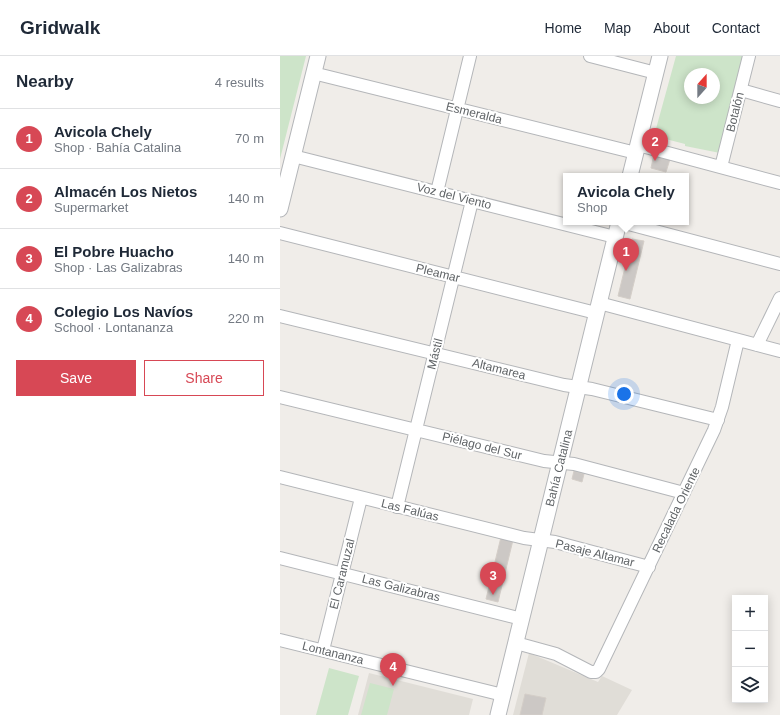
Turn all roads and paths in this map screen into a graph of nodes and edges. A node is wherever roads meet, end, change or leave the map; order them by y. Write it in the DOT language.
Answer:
graph roads {
  1 [pos="318,56"];
  2 [pos="470,56"];
  3 [pos="590,56"];
  4 [pos="660,56"];
  5 [pos="749,56"];
  6 [pos="656,73"];
  7 [pos="313,74"];
  8 [pos="740,90"];
  9 [pos="780,101"];
  10 [pos="457,109"];
  11 [pos="637,149"];
  12 [pos="293,156"];
  13 [pos="721,167"];
  14 [pos="631,173"];
  15 [pos="780,182"];
  16 [pos="437,192"];
  17 [pos="472,201"];
  18 [pos="280,209"];
  19 [pos="563,224"];
  20 [pos="567,225"];
  21 [pos="619,225"];
  22 [pos="631,225"];
  23 [pos="280,234"];
  24 [pos="615,237"];
  25 [pos="780,264"];
  26 [pos="453,277"];
  27 [pos="780,298"];
  28 [pos="598,308"];
  29 [pos="280,316"];
  30 [pos="738,340"];
  31 [pos="757,345"];
  32 [pos="780,350"];
  33 [pos="435,354"];
  34 [pos="578,387"];
  35 [pos="280,397"];
  36 [pos="718,420"];
  37 [pos="416,430"];
  38 [pos="560,463"];
  39 [pos="280,477"];
  40 [pos="684,493"];
  41 [pos="361,498"];
  42 [pos="397,507"];
  43 [pos="541,540"];
  44 [pos="280,558"];
  45 [pos="649,567"];
  46 [pos="342,574"];
  47 [pos="522,619"];
  48 [pos="280,640"];
  49 [pos="516,643"];
  50 [pos="323,650"];
  51 [pos="503,694"];
  52 [pos="498,715"];
  1 -- 7 [label="street"];
  2 -- 10 [label="street"];
  3 -- 6 [label="street"];
  4 -- 6 [label="street"];
  5 -- 8 [label="street, Botalón"];
  6 -- 11 [label="street"];
  7 -- 10 [label="street, Esmeralda"];
  7 -- 12 [label="street"];
  8 -- 9 [label="street"];
  8 -- 13 [label="street, Botalón"];
  10 -- 11 [label="street, Esmeralda"];
  10 -- 16 [label="street"];
  11 -- 13 [label="street, Esmeralda"];
  11 -- 14 [label="street"];
  12 -- 16 [label="street, Voz del Viento"];
  12 -- 18 [label="street"];
  13 -- 15 [label="street, Esmeralda"];
  16 -- 17 [label="street, Voz del Viento"];
  17 -- 19 [label="street, Voz del Viento"];
  17 -- 26 [label="street, Mástil"];
  20 -- 24 [label="street, Voz del Viento"];
  21 -- 24 [label="street, Bahía Catalina"];
  22 -- 25 [label="street"];
  23 -- 26 [label="street, Pleamar"];
  24 -- 28 [label="street, Bahía Catalina"];
  26 -- 28 [label="street, Pleamar"];
  26 -- 33 [label="street, Mástil"];
  27 -- 31 [label="street"];
  28 -- 30 [label="street, Pleamar"];
  28 -- 34 [label="street, Bahía Catalina"];
  29 -- 33 [label="street, Altamarea"];
  30 -- 31 [label="street, Pleamar"];
  30 -- 36 [label="street, Recalada Oriente"];
  31 -- 32 [label="street, Pleamar"];
  33 -- 34 [label="street, Altamarea"];
  33 -- 37 [label="street, Mástil"];
  34 -- 36 [label="street, Altamarea"];
  34 -- 38 [label="street, Bahía Catalina"];
  35 -- 37 [label="street, Piélago del Sur"];
  36 -- 40 [label="street, Recalada Oriente"];
  37 -- 38 [label="street, Piélago del Sur"];
  37 -- 42 [label="street, Mástil"];
  38 -- 40 [label="street, Piélago del Sur"];
  38 -- 43 [label="street, Bahía Catalina"];
  39 -- 41 [label="street, Las Falúas"];
  40 -- 45 [label="street, Recalada Oriente"];
  41 -- 42 [label="street, Las Falúas"];
  41 -- 46 [label="street, El Caramuzal"];
  42 -- 43 [label="street, Las Falúas"];
  43 -- 45 [label="street, Pasaje Altamar"];
  43 -- 47 [label="street, Bahía Catalina"];
  44 -- 46 [label="street, Las Galizabras"];
  45 -- 49 [label="street, Recalada Oriente"];
  46 -- 47 [label="street, Las Galizabras"];
  46 -- 50 [label="street, El Caramuzal"];
  47 -- 49 [label="street, Bahía Catalina"];
  48 -- 50 [label="street, Lontananza"];
  49 -- 51 [label="street, Bahía Catalina"];
  50 -- 51 [label="street, Lontananza"];
  51 -- 52 [label="street, Bahía Catalina"];
}
